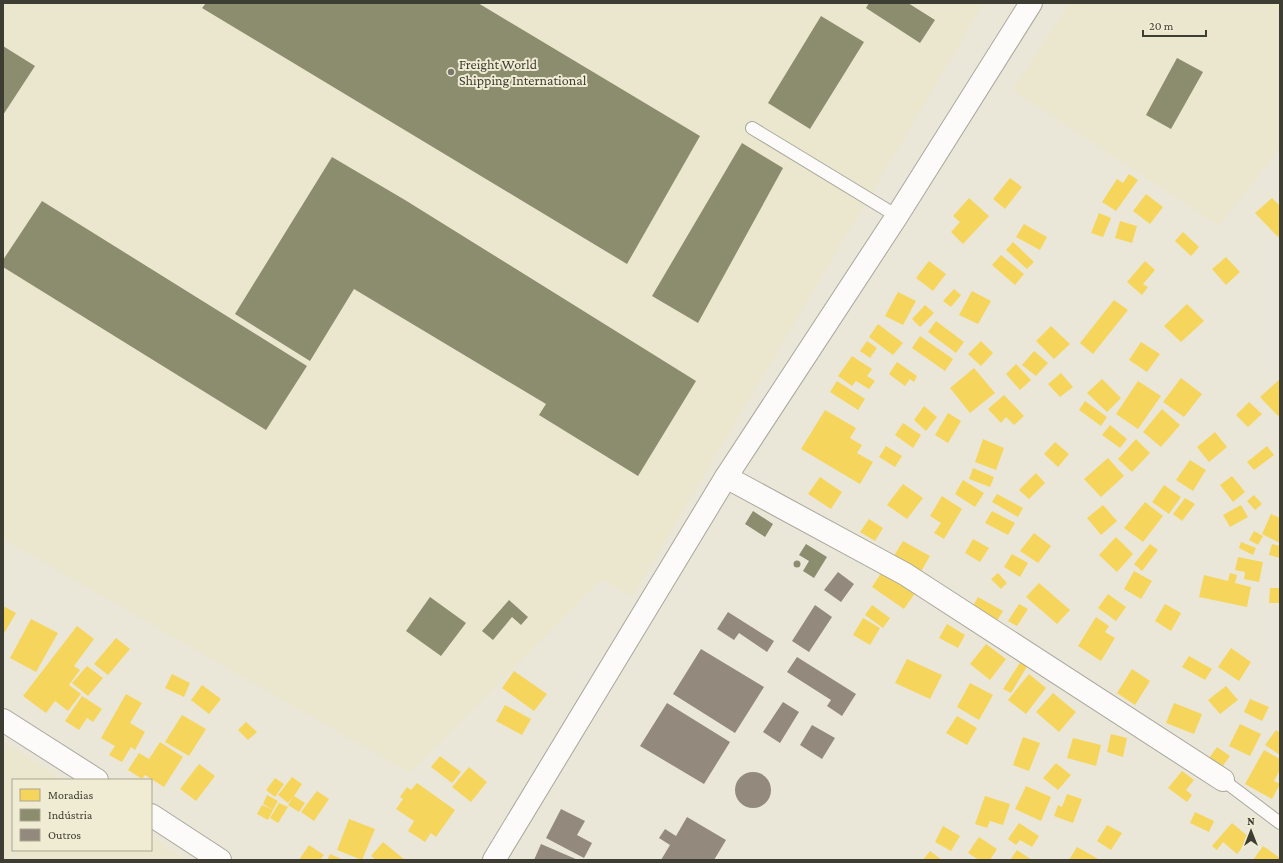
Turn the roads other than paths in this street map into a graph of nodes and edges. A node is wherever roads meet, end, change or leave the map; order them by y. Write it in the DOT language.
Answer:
graph roads {
  1 [pos="1031,3"];
  2 [pos="752,128"];
  3 [pos="897,216"];
  4 [pos="726,477"];
  5 [pos="3,720"];
  6 [pos="94,779"];
  7 [pos="1223,780"];
  8 [pos="152,816"];
  9 [pos="1280,823"];
  10 [pos="216,859"];
  11 [pos="494,860"];
  1 -- 3 [label="main road"];
  2 -- 3 [label="lane"];
  3 -- 4 [label="main road"];
  4 -- 7 [label="main road"];
  4 -- 11 [label="main road"];
  5 -- 6 [label="main road"];
  7 -- 9 [label="lane"];
  8 -- 10 [label="main road"];
}
